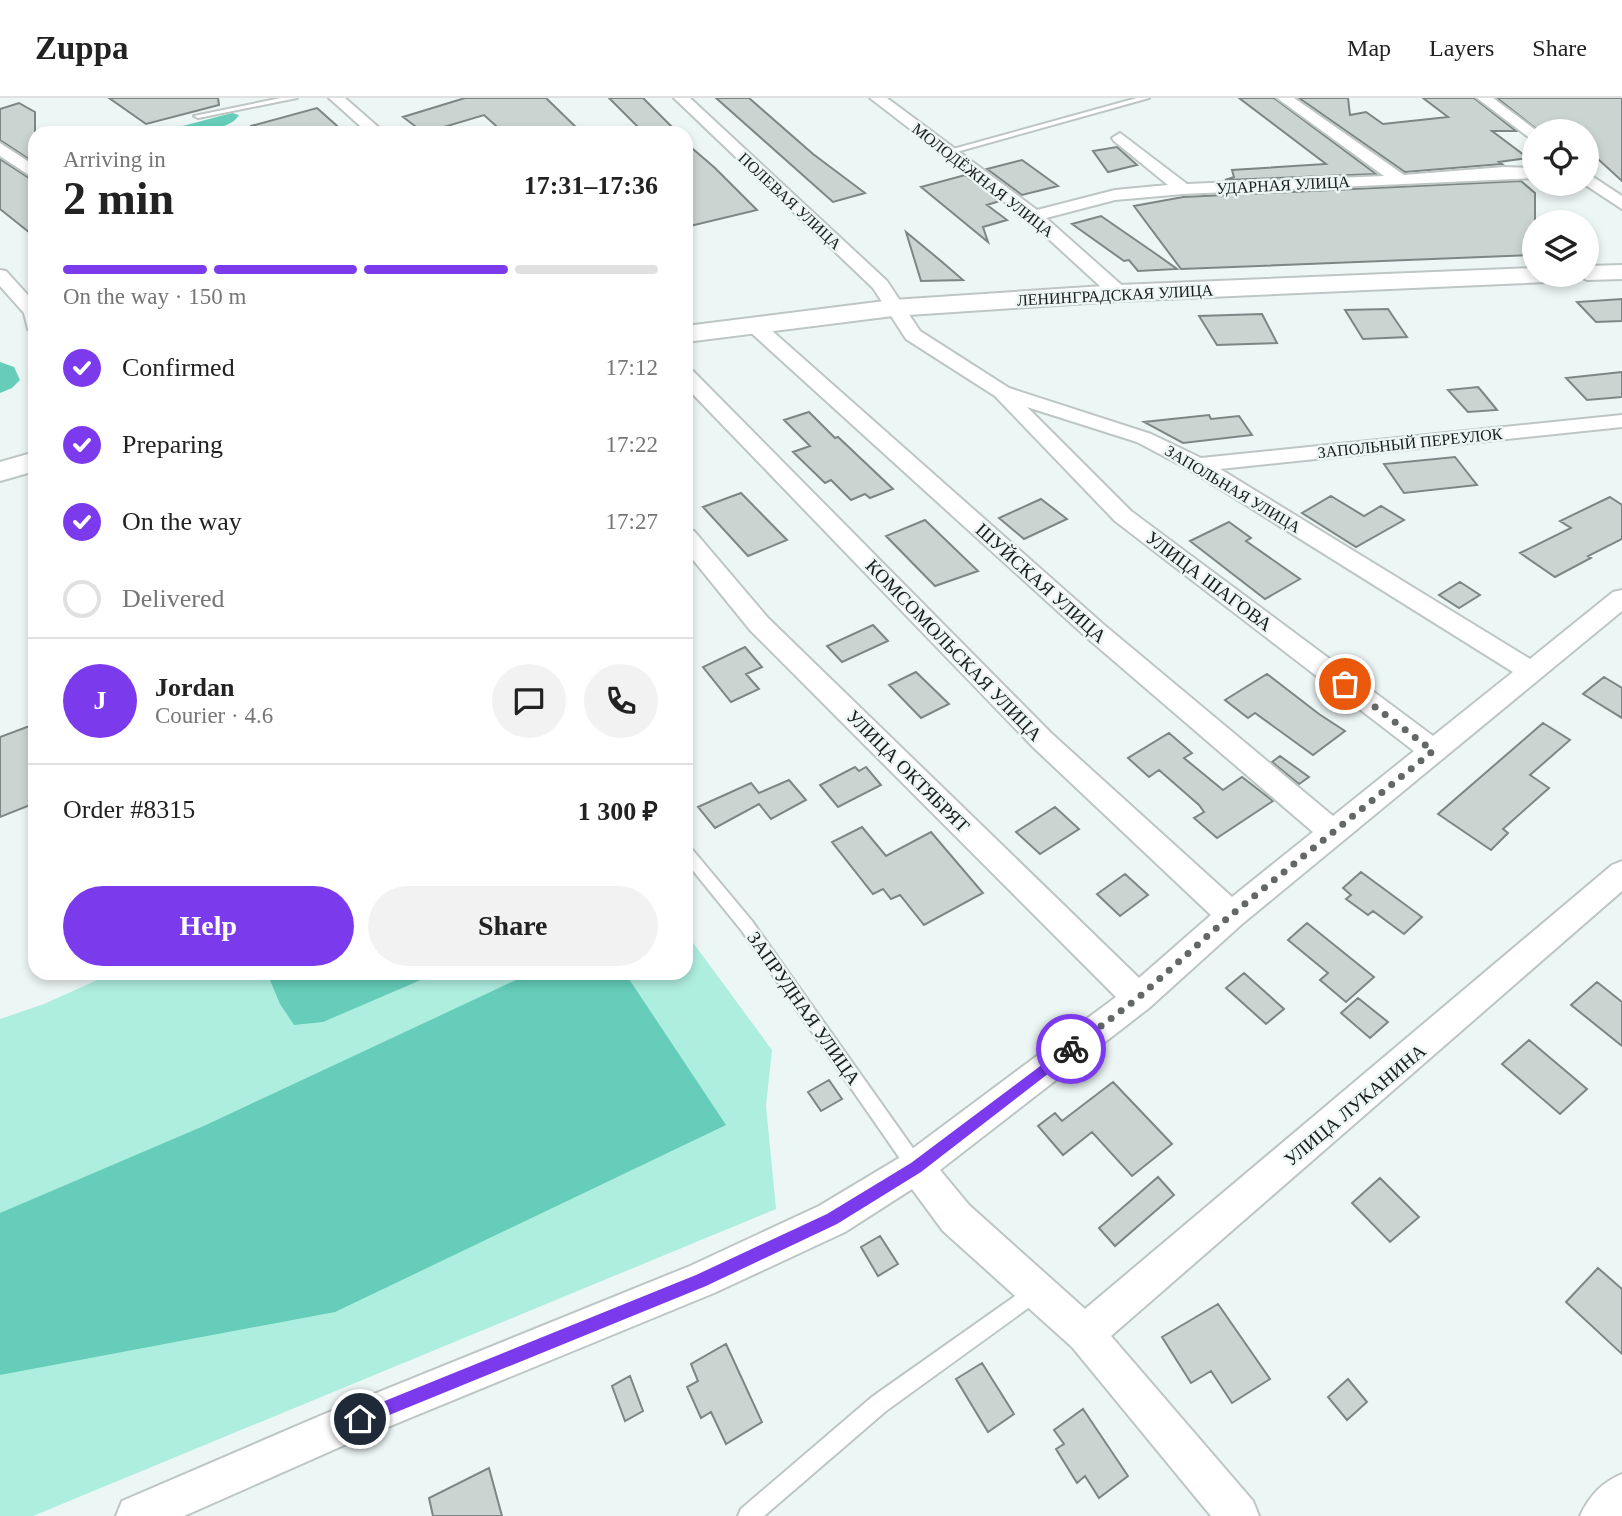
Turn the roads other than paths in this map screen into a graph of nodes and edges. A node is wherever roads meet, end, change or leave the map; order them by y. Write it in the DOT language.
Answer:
graph roads {
  1 [pos="293,98"];
  2 [pos="336,98"];
  3 [pos="681,98"];
  4 [pos="877,98"];
  5 [pos="1145,98"];
  6 [pos="1284,98"];
  7 [pos="1484,98"];
  8 [pos="198,116"];
  9 [pos="369,126"];
  10 [pos="1522,127"];
  11 [pos="1121,138"];
  12 [pos="0,148"];
  13 [pos="946,152"];
  14 [pos="28,169"];
  15 [pos="1522,173"];
  16 [pos="1401,180"];
  17 [pos="1599,187"];
  18 [pos="1183,190"];
  19 [pos="1622,204"];
  20 [pos="1034,216"];
  21 [pos="1622,272"];
  22 [pos="1599,273"];
  23 [pos="0,275"];
  24 [pos="1522,276"];
  25 [pos="1119,293"];
  26 [pos="28,306"];
  27 [pos="893,308"];
  28 [pos="755,326"];
  29 [pos="693,333"];
  30 [pos="693,382"];
  31 [pos="1002,392"];
  32 [pos="1622,421"];
  33 [pos="28,463"];
  34 [pos="1198,465"];
  35 [pos="0,471"];
  36 [pos="693,545"];
  37 [pos="1622,598"];
  38 [pos="1531,671"];
  39 [pos="1433,751"];
  40 [pos="1334,832"];
  41 [pos="693,860"];
  42 [pos="1622,873"];
  43 [pos="1231,915"];
  44 [pos="1138,998"];
  45 [pos="916,1167"];
  46 [pos="1035,1291"];
  47 [pos="1085,1334"];
  48 [pos="1622,1494"];
  49 [pos="137,1516"];
  50 [pos="748,1516"];
  51 [pos="1238,1516"];
  52 [pos="1601,1516"];
  1 -- 8 [label="lane"];
  2 -- 9 [label="street"];
  3 -- 27 [label="street, ПОЛЕВАЯ УЛИЦА"];
  4 -- 13 [label="street, МОЛОДЁЖНАЯ УЛИЦА"];
  5 -- 13 [label="lane"];
  6 -- 16 [label="street"];
  7 -- 10 [label="street"];
  11 -- 18 [label="street"];
  12 -- 14 [label="street"];
  13 -- 20 [label="street, МОЛОДЁЖНАЯ УЛИЦА"];
  15 -- 16 [label="street, УДАРНАЯ УЛИЦА"];
  16 -- 18 [label="street, УДАРНАЯ УЛИЦА"];
  17 -- 19 [label="street"];
  18 -- 20 [label="street, УДАРНАЯ УЛИЦА"];
  20 -- 25 [label="street, МОЛОДЁЖНАЯ УЛИЦА"];
  21 -- 22 [label="street"];
  23 -- 26 [label="street"];
  24 -- 25 [label="street, ЛЕНИНГРАДСКАЯ УЛИЦА"];
  25 -- 27 [label="street, ЛЕНИНГРАДСКАЯ УЛИЦА"];
  27 -- 28 [label="street, ЛЕНИНГРАДСКАЯ УЛИЦА"];
  27 -- 31 [label="street, ЗАПОЛЬНАЯ УЛИЦА"];
  28 -- 29 [label="street, ЛЕНИНГРАДСКАЯ УЛИЦА"];
  28 -- 40 [label="street, ШУЙСКАЯ УЛИЦА"];
  30 -- 43 [label="street, КОМСОМОЛЬСКАЯ УЛИЦА"];
  31 -- 34 [label="street, ЗАПОЛЬНАЯ УЛИЦА"];
  31 -- 39 [label="street, УЛИЦА ШАГОВА"];
  32 -- 34 [label="street, ЗАПОЛЬНЫЙ ПЕРЕУЛОК"];
  33 -- 35 [label="street"];
  34 -- 38 [label="street, ЗАПОЛЬНАЯ УЛИЦА"];
  36 -- 44 [label="street, УЛИЦА ОКТЯБРЯТ"];
  37 -- 38 [label="street"];
  38 -- 39 [label="street"];
  39 -- 40 [label="street"];
  40 -- 43 [label="street"];
  41 -- 45 [label="lane, ЗАПРУДНАЯ УЛИЦА"];
  42 -- 47 [label="street, УЛИЦА ЛУКАНИНА"];
  43 -- 44 [label="street"];
  44 -- 45 [label="street"];
  45 -- 46 [label="street"];
  45 -- 49 [label="street"];
  46 -- 47 [label="street"];
  46 -- 50 [label="lane"];
  47 -- 51 [label="street"];
  48 -- 52 [label="street"];
}
